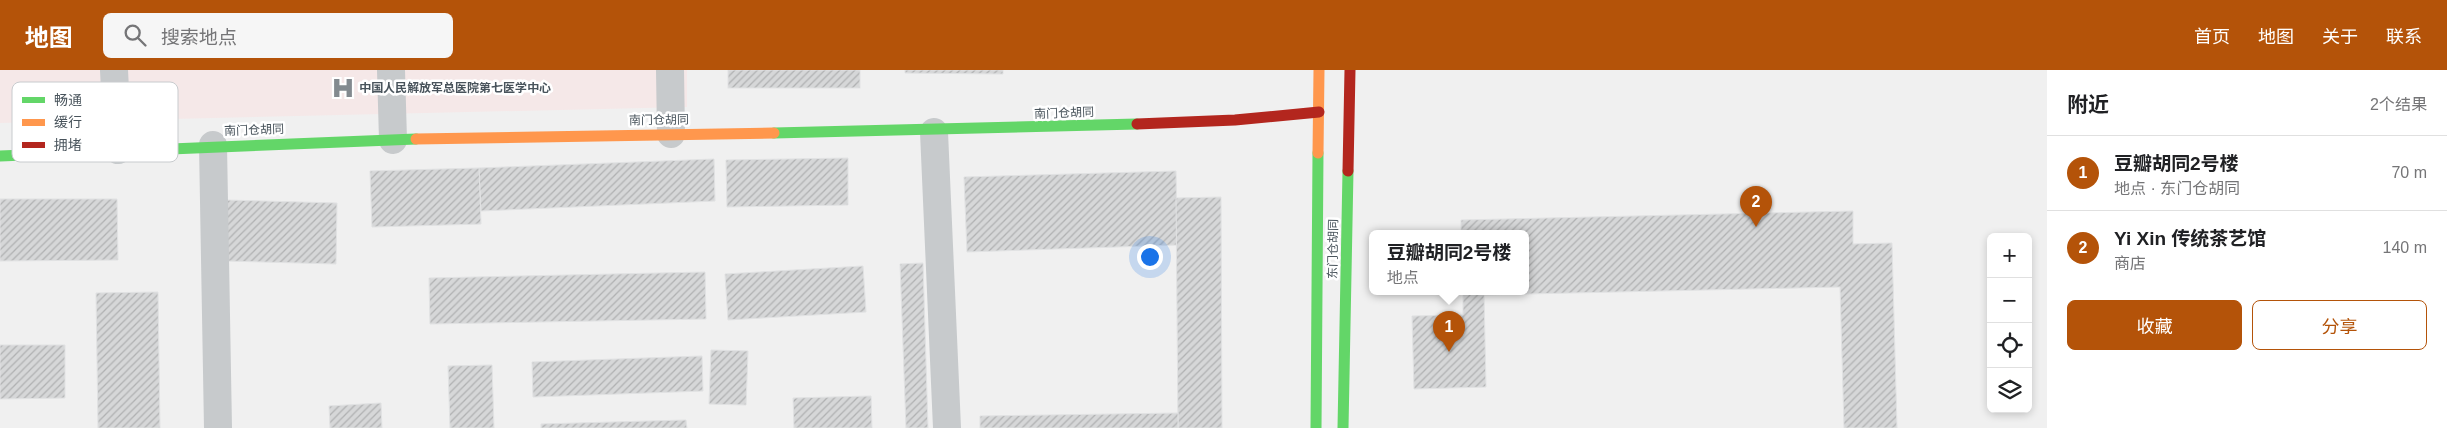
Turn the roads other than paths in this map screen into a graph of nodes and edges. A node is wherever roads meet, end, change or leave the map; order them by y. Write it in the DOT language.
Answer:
graph roads {
  1 [pos="391,70"];
  2 [pos="670,70"];
  3 [pos="1319,70"];
  4 [pos="1350,70"];
  5 [pos="1319,112"];
  6 [pos="934,132"];
  7 [pos="671,134"];
  8 [pos="393,140"];
  9 [pos="213,145"];
  10 [pos="178,147"];
  11 [pos="218,428"];
  12 [pos="947,428"];
  13 [pos="1316,428"];
  14 [pos="1343,428"];
  1 -- 8 [label="street"];
  2 -- 7 [label="street"];
  3 -- 5 [label="street, 东门仓胡同"];
  4 -- 14 [label="street, 东门仓胡同"];
  5 -- 6 [label="street, 南门仓胡同"];
  5 -- 13 [label="street, 东门仓胡同"];
  6 -- 7 [label="street, 南门仓胡同"];
  6 -- 12 [label="street"];
  7 -- 8 [label="street, 南门仓胡同"];
  8 -- 9 [label="street, 南门仓胡同"];
  9 -- 10 [label="street, 南门仓胡同"];
  9 -- 11 [label="street"];
}
